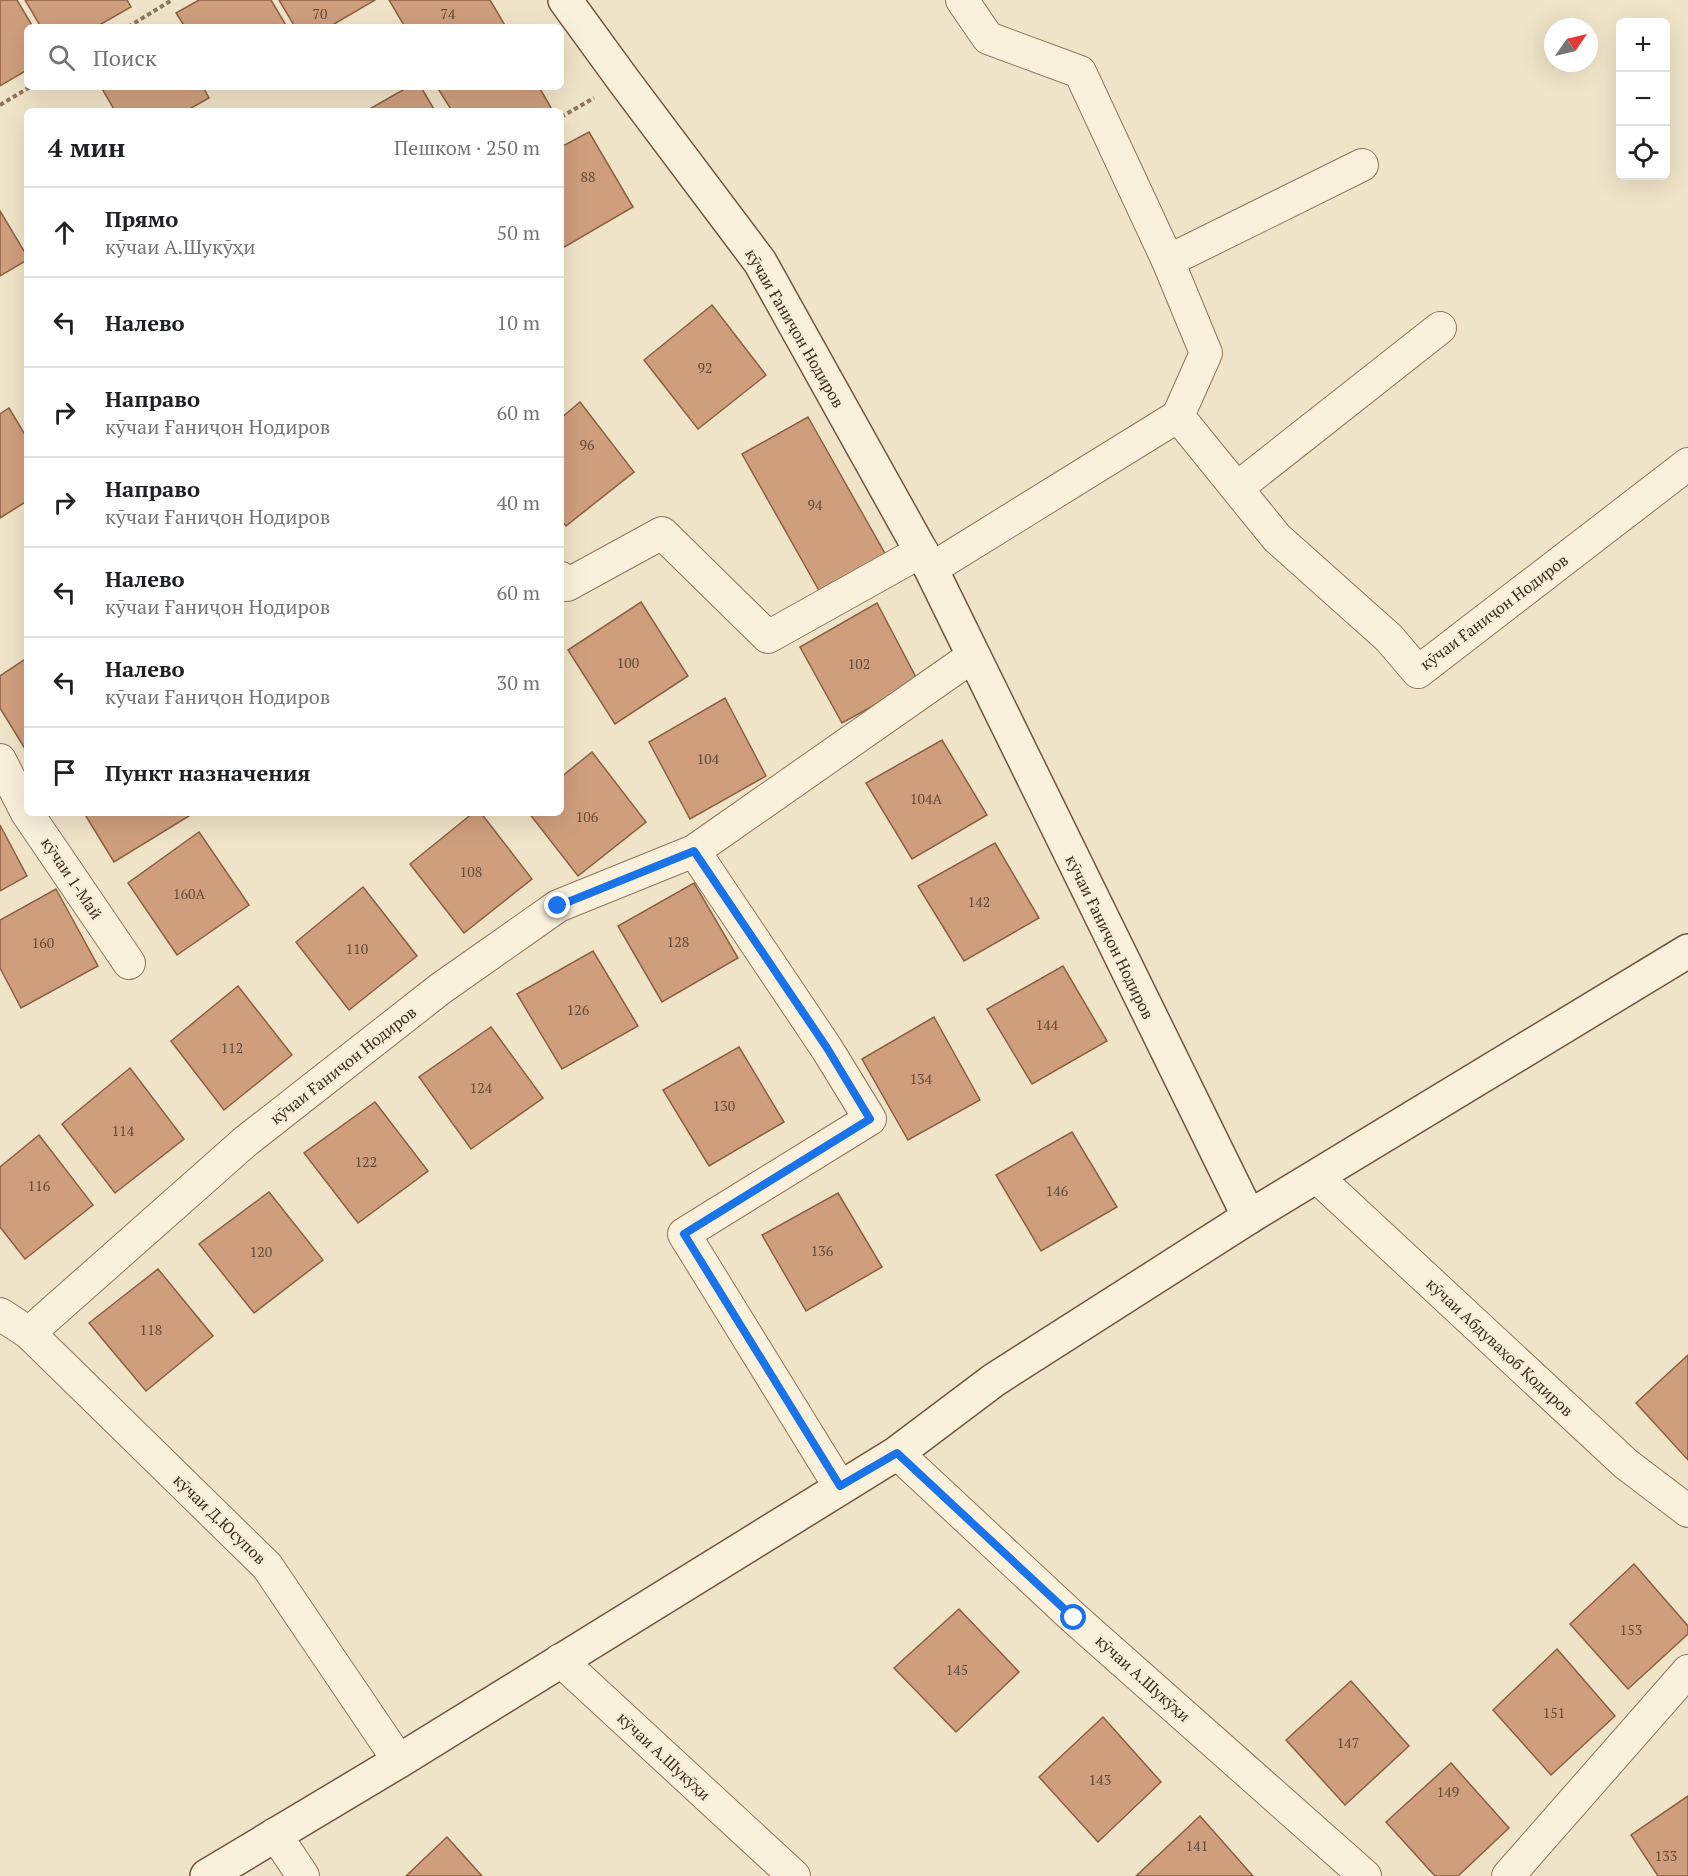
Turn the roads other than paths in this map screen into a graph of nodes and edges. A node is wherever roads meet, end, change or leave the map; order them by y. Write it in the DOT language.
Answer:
graph roads {
  1 [pos="566,0"];
  2 [pos="962,0"];
  3 [pos="1362,165"];
  4 [pos="1168,261"];
  5 [pos="1440,328"];
  6 [pos="1178,416"];
  7 [pos="1688,464"];
  8 [pos="1237,488"];
  9 [pos="927,560"];
  10 [pos="564,582"];
  11 [pos="973,656"];
  12 [pos="0,760"];
  13 [pos="24,807"];
  14 [pos="29,816"];
  15 [pos="694,851"];
  16 [pos="1684,960"];
  17 [pos="129,963"];
  18 [pos="1317,1177"];
  19 [pos="1249,1217"];
  20 [pos="0,1314"];
  21 [pos="29,1333"];
  22 [pos="897,1453"];
  23 [pos="840,1486"];
  24 [pos="1688,1511"];
  25 [pos="560,1660"];
  26 [pos="1688,1671"];
  27 [pos="399,1761"];
  28 [pos="275,1834"];
  29 [pos="207,1876"];
  30 [pos="303,1876"];
  31 [pos="794,1876"];
  32 [pos="1365,1876"];
  33 [pos="1508,1876"];
  1 -- 9 [label="street, кӯчаи Ғаниҷон Нодиров"];
  2 -- 4 [label="street"];
  3 -- 4 [label="street"];
  4 -- 6 [label="street"];
  5 -- 8 [label="street"];
  6 -- 8 [label="street, кӯчаи Ғаниҷон Нодиров"];
  6 -- 9 [label="street"];
  7 -- 8 [label="street, кӯчаи Ғаниҷон Нодиров"];
  9 -- 10 [label="street"];
  9 -- 11 [label="street, кӯчаи Ғаниҷон Нодиров"];
  11 -- 15 [label="street, кӯчаи Ғаниҷон Нодиров"];
  11 -- 19 [label="street, кӯчаи Ғаниҷон Нодиров"];
  12 -- 13 [label="street, кӯчаи 1-Май"];
  14 -- 17 [label="street, кӯчаи 1-Май"];
  15 -- 21 [label="street, кӯчаи Ғаниҷон Нодиров"];
  15 -- 23 [label="street"];
  16 -- 18 [label="street"];
  18 -- 19 [label="street"];
  18 -- 24 [label="street, кӯчаи Абдуваҳоб Қодиров"];
  19 -- 22 [label="street"];
  20 -- 21 [label="street, кӯчаи Д.Юсупов"];
  21 -- 27 [label="street, кӯчаи Д.Юсупов"];
  22 -- 23 [label="street"];
  22 -- 32 [label="street, кӯчаи А.Шукӯҳи"];
  23 -- 25 [label="street"];
  25 -- 27 [label="street"];
  25 -- 31 [label="street, кӯчаи А.Шукӯҳи"];
  26 -- 33 [label="street"];
  27 -- 28 [label="street"];
  28 -- 29 [label="street"];
  28 -- 30 [label="street"];
}
